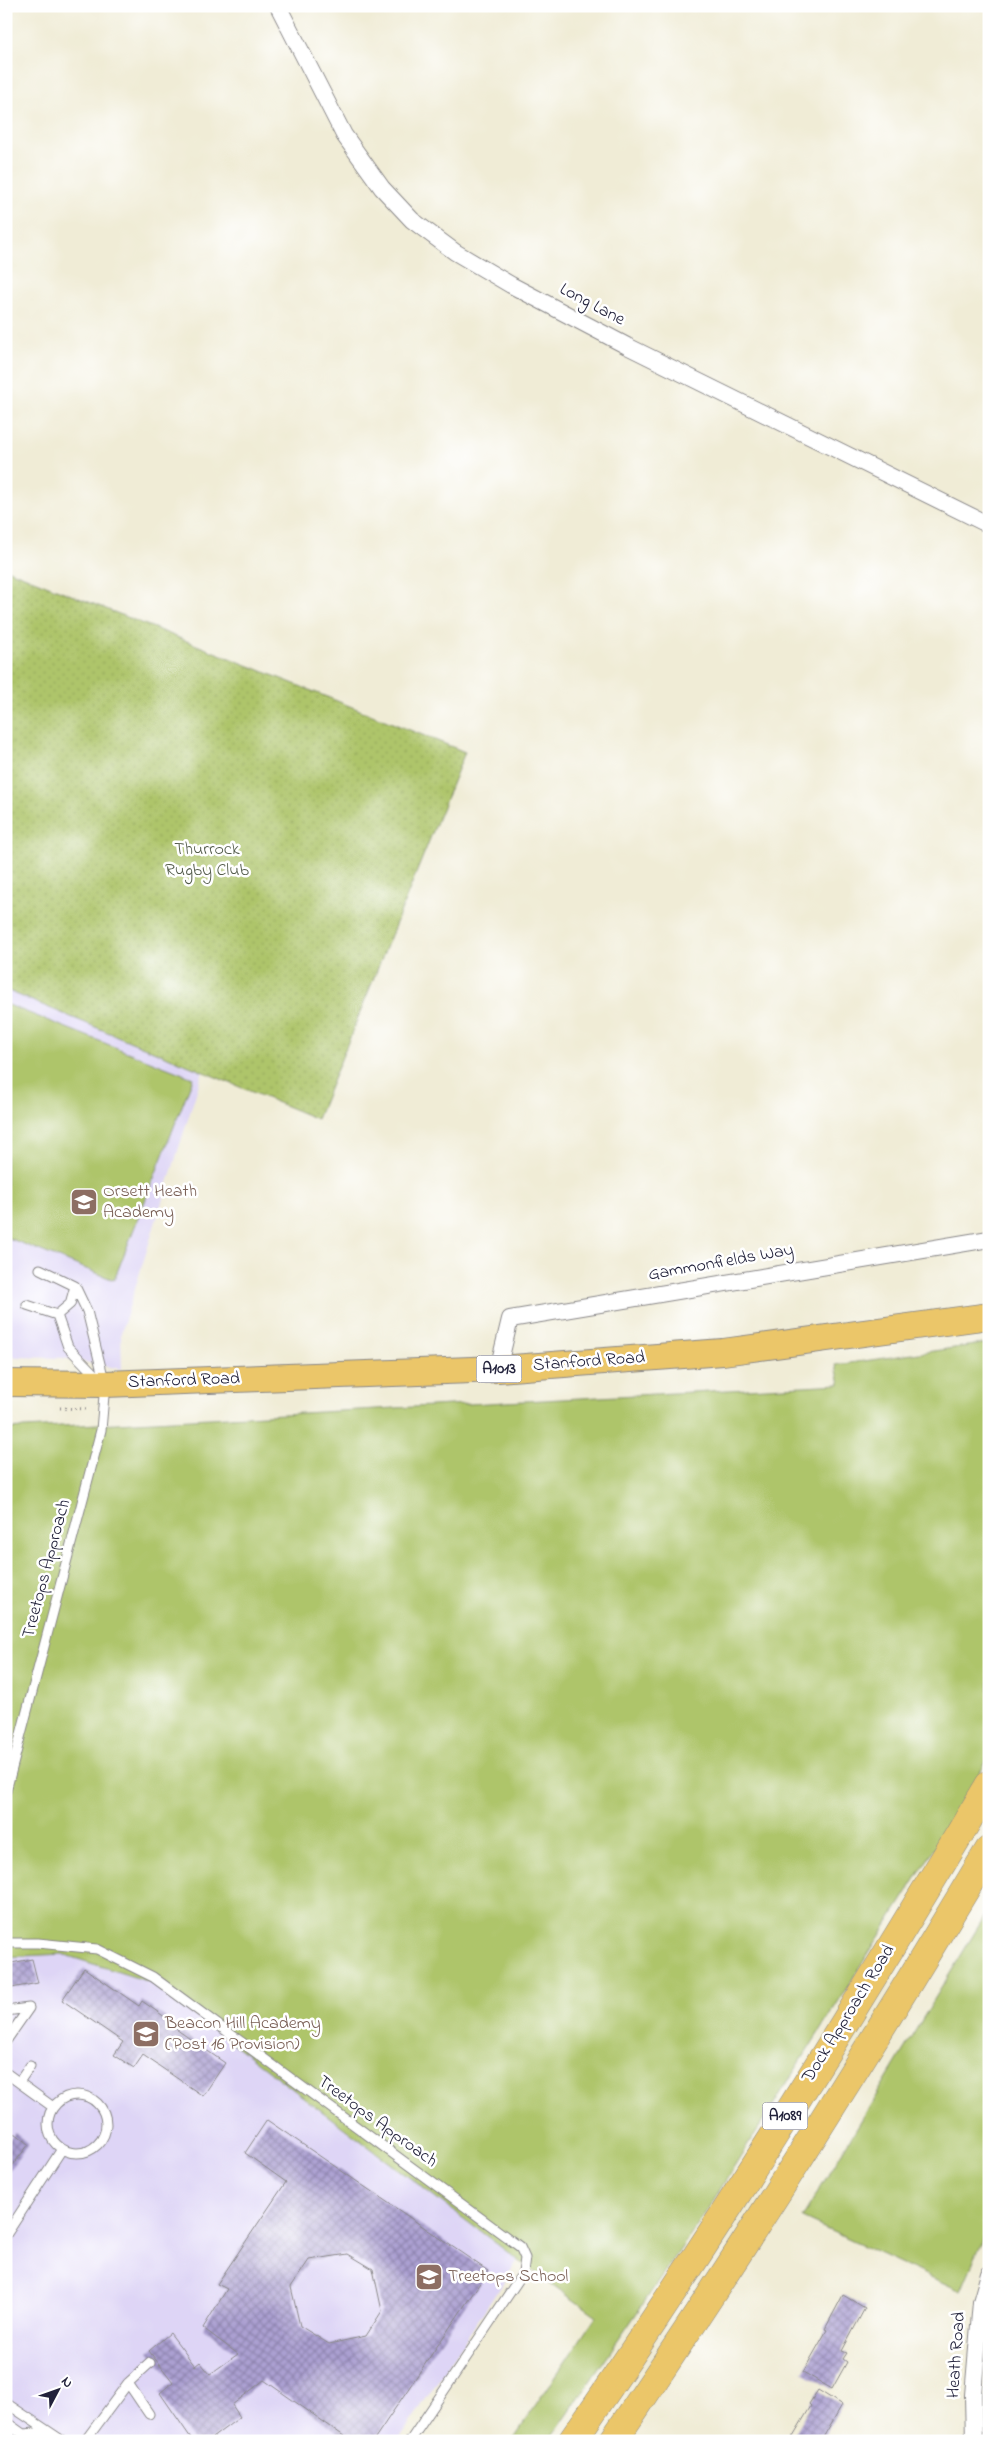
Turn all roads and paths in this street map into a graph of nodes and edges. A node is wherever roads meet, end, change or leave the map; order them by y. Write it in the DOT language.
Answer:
graph roads {
  1 [pos="278,6"];
  2 [pos="989,525"];
  3 [pos="989,1238"];
  4 [pos="40,1269"];
  5 [pos="75,1286"];
  6 [pos="27,1305"];
  7 [pos="57,1315"];
  8 [pos="989,1316"];
  9 [pos="498,1369"];
  10 [pos="6,1383"];
  11 [pos="105,1384"];
  12 [pos="989,1785"];
  13 [pos="6,1791"];
  14 [pos="989,1850"];
  15 [pos="6,1943"];
  16 [pos="6,2011"];
  17 [pos="6,2041"];
  18 [pos="30,2066"];
  19 [pos="6,2073"];
  20 [pos="19,2082"];
  21 [pos="53,2107"];
  22 [pos="62,2149"];
  23 [pos="6,2235"];
  24 [pos="989,2274"];
  25 [pos="150,2363"];
  26 [pos="128,2384"];
  27 [pos="6,2403"];
  28 [pos="149,2414"];
  29 [pos="6,2422"];
  30 [pos="48,2432"];
  31 [pos="63,2441"];
  32 [pos="85,2441"];
  33 [pos="410,2441"];
  34 [pos="572,2441"];
  35 [pos="613,2441"];
  36 [pos="974,2441"];
  1 -- 2 [label="street, Long Lane"];
  3 -- 9 [label="street, Gammonfields Way"];
  4 -- 5 [label="lane"];
  5 -- 7 [label="lane"];
  5 -- 11 [label="lane, Treetops Approach"];
  6 -- 7 [label="lane"];
  7 -- 11 [label="lane"];
  8 -- 9 [label="main road, Stanford Road / A1013"];
  9 -- 11 [label="main road, Stanford Road / A1013"];
  10 -- 11 [label="main road, Stanford Road / A1013"];
  11 -- 13 [label="lane, Treetops Approach"];
  12 -- 34 [label="highway, Dock Approach Road / A1089"];
  14 -- 35 [label="highway, Dock Approach Road / A1089"];
  15 -- 33 [label="lane, Treetops Approach"];
  16 -- 17 [label="lane"];
  18 -- 20 [label="lane"];
  19 -- 20 [label="lane"];
  20 -- 21 [label="lane"];
  21 -- 22 [label="lane"];
  21 -- 22 [label="lane"];
  22 -- 23 [label="lane"];
  24 -- 36 [label="street, Heath Road"];
  25 -- 26 [label="lane"];
  26 -- 28 [label="lane"];
  26 -- 32 [label="lane"];
  27 -- 30 [label="lane"];
  29 -- 30 [label="lane"];
  30 -- 31 [label="lane"];
}
